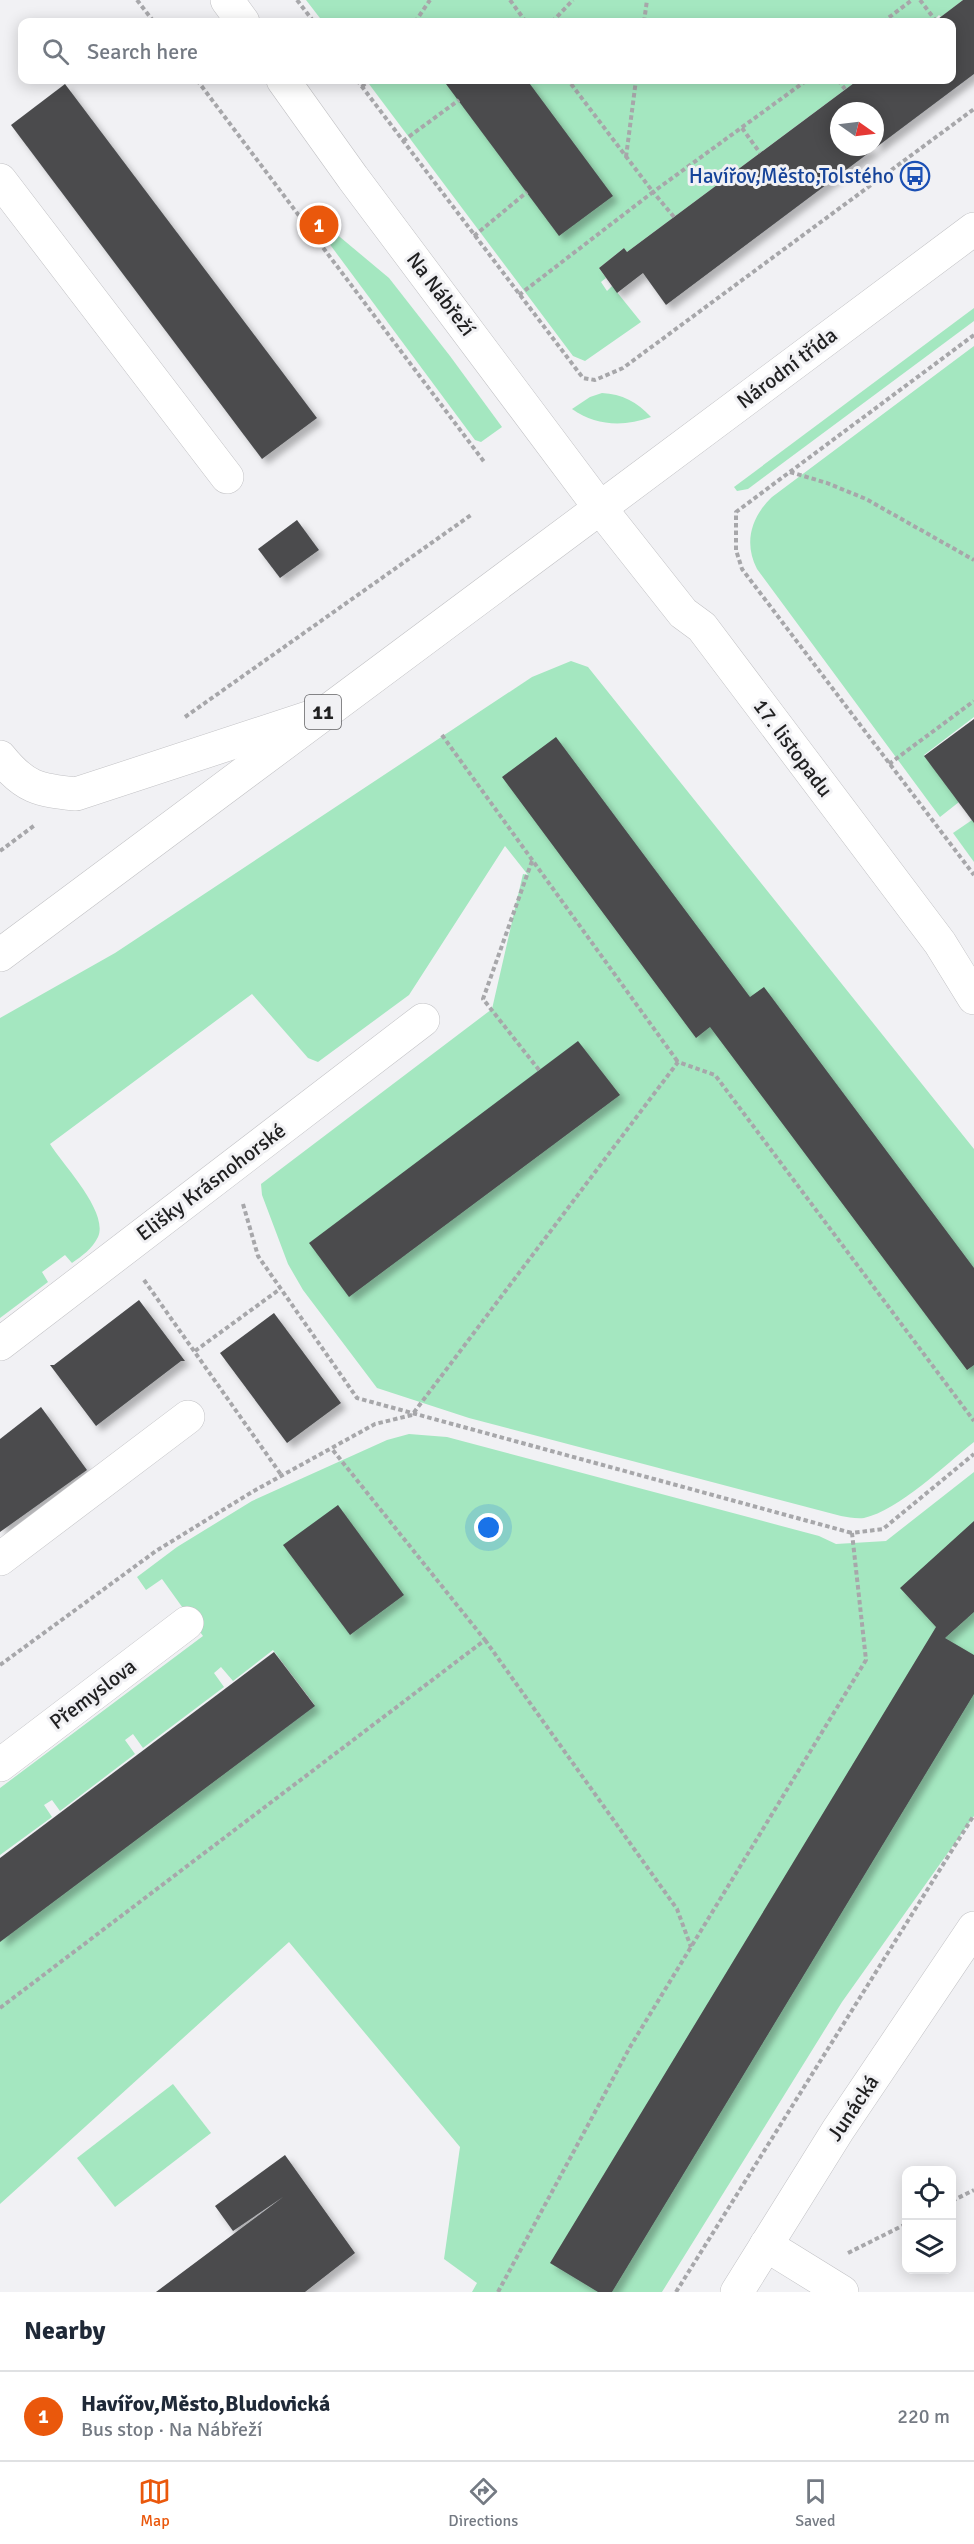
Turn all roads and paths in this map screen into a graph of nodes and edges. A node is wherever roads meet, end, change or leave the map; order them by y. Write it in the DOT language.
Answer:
graph roads {
  1 [pos="137,0"];
  2 [pos="226,0"];
  3 [pos="298,0"];
  4 [pos="430,0"];
  5 [pos="510,0"];
  6 [pos="573,0"];
  7 [pos="647,0"];
  8 [pos="912,0"];
  9 [pos="920,0"];
  10 [pos="151,18"];
  11 [pos="240,18"];
  12 [pos="311,18"];
  13 [pos="418,18"];
  14 [pos="523,18"];
  15 [pos="556,18"];
  16 [pos="645,18"];
  17 [pos="888,18"];
  18 [pos="934,18"];
  19 [pos="199,84"];
  20 [pos="286,84"];
  21 [pos="360,84"];
  22 [pos="365,84"];
  23 [pos="571,84"];
  24 [pos="635,84"];
  25 [pos="802,84"];
  26 [pos="841,84"];
  27 [pos="362,87"];
  28 [pos="845,89"];
  29 [pos="459,100"];
  30 [pos="974,109"];
  31 [pos="742,128"];
  32 [pos="403,141"];
  33 [pos="760,153"];
  34 [pos="626,157"];
  35 [pos="0,180"];
  36 [pos="527,192"];
  37 [pos="653,192"];
  38 [pos="674,217"];
  39 [pos="974,229"];
  40 [pos="474,236"];
  41 [pos="519,295"];
  42 [pos="974,335"];
  43 [pos="485,463"];
  44 [pos="789,472"];
  45 [pos="227,477"];
  46 [pos="600,508"];
  47 [pos="471,514"];
  48 [pos="974,560"];
  49 [pos="974,701"];
  50 [pos="322,713"];
  51 [pos="182,719"];
  52 [pos="442,735"];
  53 [pos="0,756"];
  54 [pos="889,764"];
  55 [pos="532,860"];
  56 [pos="974,875"];
  57 [pos="0,954"];
  58 [pos="974,998"];
  59 [pos="423,1020"];
  60 [pos="678,1062"];
  61 [pos="539,1070"];
  62 [pos="240,1197"];
  63 [pos="143,1279"];
  64 [pos="280,1289"];
  65 [pos="0,1344"];
  66 [pos="195,1352"];
  67 [pos="412,1415"];
  68 [pos="188,1417"];
  69 [pos="974,1421"];
  70 [pos="332,1449"];
  71 [pos="974,1454"];
  72 [pos="282,1476"];
  73 [pos="852,1533"];
  74 [pos="0,1559"];
  75 [pos="187,1623"];
  76 [pos="485,1640"];
  77 [pos="0,1665"];
  78 [pos="0,1765"];
  79 [pos="974,1815"];
  80 [pos="974,1928"];
  81 [pos="691,1947"];
  82 [pos="0,2008"];
  83 [pos="974,2190"];
  84 [pos="956,2199"];
  85 [pos="902,2226"];
  86 [pos="766,2245"];
  87 [pos="810,2272"];
  88 [pos="498,2292"];
  89 [pos="676,2292"];
  90 [pos="737,2292"];
  91 [pos="842,2292"];
  1 -- 10 [label="path"];
  2 -- 11 [label="street"];
  3 -- 12 [label="path"];
  4 -- 13 [label="path"];
  5 -- 14 [label="path"];
  6 -- 15 [label="path"];
  7 -- 16 [label="path"];
  8 -- 17 [label="path"];
  9 -- 18 [label="path"];
  19 -- 43 [label="path"];
  20 -- 46 [label="street, Na Nábřeží"];
  21 -- 27 [label="path"];
  22 -- 27 [label="path"];
  23 -- 34 [label="path"];
  24 -- 34 [label="path"];
  25 -- 31 [label="path"];
  26 -- 28 [label="path"];
  27 -- 32 [label="path"];
  29 -- 32 [label="path"];
  30 -- 41 [label="path"];
  31 -- 33 [label="path"];
  31 -- 37 [label="path"];
  32 -- 40 [label="path"];
  34 -- 37 [label="path"];
  35 -- 45 [label="street"];
  36 -- 40 [label="path"];
  37 -- 38 [label="path"];
  37 -- 41 [label="path"];
  39 -- 46 [label="street, Národní třída"];
  40 -- 41 [label="path"];
  42 -- 44 [label="path"];
  44 -- 48 [label="path"];
  44 -- 54 [label="path"];
  46 -- 50 [label="street, 11"];
  46 -- 58 [label="street, 17. listopadu"];
  47 -- 51 [label="path"];
  49 -- 54 [label="path"];
  50 -- 53 [label="street"];
  50 -- 57 [label="street, 11"];
  52 -- 55 [label="path"];
  54 -- 56 [label="path"];
  55 -- 60 [label="path"];
  55 -- 61 [label="path"];
  59 -- 65 [label="street, Elišky Krásnohorské"];
  60 -- 67 [label="path"];
  60 -- 69 [label="path"];
  62 -- 64 [label="path"];
  63 -- 66 [label="path"];
  64 -- 66 [label="path"];
  64 -- 67 [label="path"];
  66 -- 72 [label="path"];
  67 -- 70 [label="path"];
  67 -- 73 [label="path"];
  68 -- 74 [label="street"];
  70 -- 72 [label="path"];
  70 -- 76 [label="path"];
  71 -- 73 [label="path"];
  72 -- 77 [label="path"];
  73 -- 81 [label="path"];
  75 -- 78 [label="street, Přemyslova"];
  76 -- 81 [label="path"];
  76 -- 82 [label="path"];
  79 -- 89 [label="path"];
  80 -- 86 [label="street, Junácká"];
  81 -- 88 [label="path"];
  83 -- 84 [label="path"];
  85 -- 87 [label="path"];
  86 -- 87 [label="street"];
  86 -- 90 [label="street, Junácká"];
  87 -- 91 [label="street"];
}
